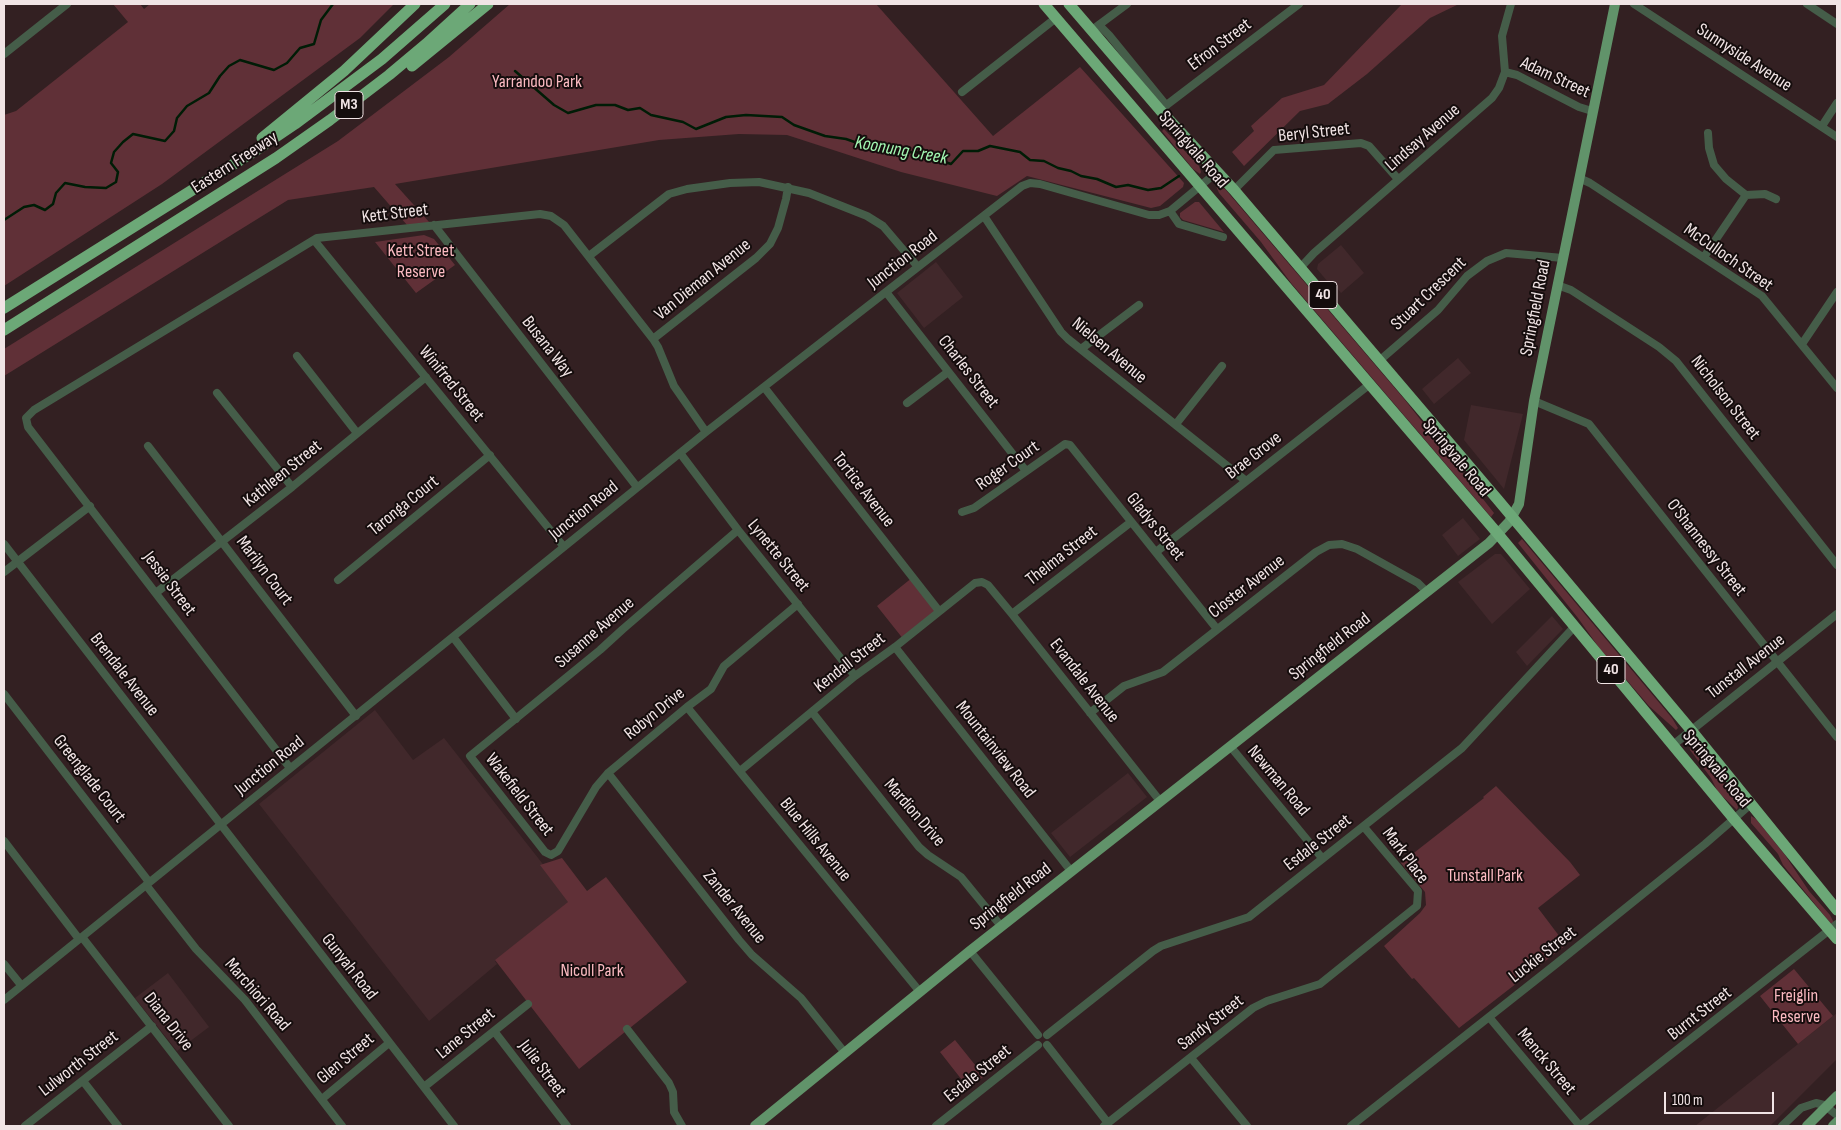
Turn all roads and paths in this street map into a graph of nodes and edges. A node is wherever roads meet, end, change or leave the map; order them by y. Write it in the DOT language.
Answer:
graph roads {
  1 [pos="68,4"];
  2 [pos="416,4"];
  3 [pos="446,4"];
  4 [pos="470,4"];
  5 [pos="488,4"];
  6 [pos="1044,4"];
  7 [pos="1069,4"];
  8 [pos="1126,4"];
  9 [pos="1299,4"];
  10 [pos="1511,4"];
  11 [pos="1614,4"];
  12 [pos="1634,4"];
  13 [pos="1807,4"];
  14 [pos="1056,18"];
  15 [pos="1837,24"];
  16 [pos="1095,28"];
  17 [pos="4,54"];
  18 [pos="1505,72"];
  19 [pos="962,92"];
  20 [pos="1837,103"];
  21 [pos="1163,107"];
  22 [pos="1592,111"];
  23 [pos="1822,126"];
  24 [pos="1708,133"];
  25 [pos="1837,137"];
  26 [pos="1217,172"];
  27 [pos="1579,178"];
  28 [pos="1398,179"];
  29 [pos="204,183"];
  30 [pos="1200,186"];
  31 [pos="788,187"];
  32 [pos="1234,190"];
  33 [pos="1746,195"];
  34 [pos="219,196"];
  35 [pos="1776,198"];
  36 [pos="1170,210"];
  37 [pos="984,216"];
  38 [pos="434,225"];
  39 [pos="1224,237"];
  40 [pos="314,240"];
  41 [pos="589,256"];
  42 [pos="1704,257"];
  43 [pos="1563,258"];
  44 [pos="918,267"];
  45 [pos="1300,268"];
  46 [pos="1557,285"];
  47 [pos="886,292"];
  48 [pos="1837,292"];
  49 [pos="1139,305"];
  50 [pos="4,308"];
  51 [pos="4,330"];
  52 [pos="653,339"];
  53 [pos="1802,344"];
  54 [pos="1081,349"];
  55 [pos="296,356"];
  56 [pos="1379,361"];
  57 [pos="1222,366"];
  58 [pos="948,372"];
  59 [pos="426,377"];
  60 [pos="1370,384"];
  61 [pos="764,387"];
  62 [pos="1837,388"];
  63 [pos="217,392"];
  64 [pos="1534,400"];
  65 [pos="907,403"];
  66 [pos="26,418"];
  67 [pos="1176,424"];
  68 [pos="706,432"];
  69 [pos="358,433"];
  70 [pos="1070,445"];
  71 [pos="148,446"];
  72 [pos="680,453"];
  73 [pos="490,455"];
  74 [pos="1026,471"];
  75 [pos="1246,481"];
  76 [pos="292,487"];
  77 [pos="637,488"];
  78 [pos="90,506"];
  79 [pos="962,512"];
  80 [pos="1512,518"];
  81 [pos="1131,522"];
  82 [pos="738,530"];
  83 [pos="1498,534"];
  84 [pos="222,541"];
  85 [pos="4,544"];
  86 [pos="564,547"];
  87 [pos="1156,552"];
  88 [pos="18,562"];
  89 [pos="1837,565"];
  90 [pos="4,572"];
  91 [pos="338,580"];
  92 [pos="982,582"];
  93 [pos="157,592"];
  94 [pos="1427,592"];
  95 [pos="798,604"];
  96 [pos="939,611"];
  97 [pos="1012,614"];
  98 [pos="1837,614"];
  99 [pos="1575,626"];
  100 [pos="1217,629"];
  101 [pos="453,637"];
  102 [pos="895,647"];
  103 [pos="1777,661"];
  104 [pos="855,676"];
  105 [pos="4,694"];
  106 [pos="687,706"];
  107 [pos="812,712"];
  108 [pos="1090,713"];
  109 [pos="356,716"];
  110 [pos="516,719"];
  111 [pos="1691,730"];
  112 [pos="1837,737"];
  113 [pos="1673,745"];
  114 [pos="1230,746"];
  115 [pos="470,756"];
  116 [pos="290,768"];
  117 [pos="740,771"];
  118 [pos="608,773"];
  119 [pos="1160,801"];
  120 [pos="1751,804"];
  121 [pos="1734,819"];
  122 [pos="220,825"];
  123 [pos="1364,827"];
  124 [pos="4,841"];
  125 [pos="545,852"];
  126 [pos="1322,858"];
  127 [pos="1070,871"];
  128 [pos="148,884"];
  129 [pos="1417,906"];
  130 [pos="1837,910"];
  131 [pos="1001,926"];
  132 [pos="1835,931"];
  133 [pos="80,938"];
  134 [pos="970,951"];
  135 [pos="4,964"];
  136 [pos="22,985"];
  137 [pos="920,992"];
  138 [pos="4,1000"];
  139 [pos="528,1004"];
  140 [pos="1489,1017"];
  141 [pos="152,1026"];
  142 [pos="627,1030"];
  143 [pos="494,1031"];
  144 [pos="1038,1036"];
  145 [pos="1047,1036"];
  146 [pos="389,1043"];
  147 [pos="1038,1045"];
  148 [pos="1047,1045"];
  149 [pos="845,1053"];
  150 [pos="1191,1058"];
  151 [pos="82,1081"];
  152 [pos="424,1087"];
  153 [pos="1837,1096"];
  154 [pos="322,1099"];
  155 [pos="1827,1106"];
  156 [pos="1837,1115"];
  157 [pos="1837,1122"];
  158 [pos="1106,1125"];
  159 [pos="26,1126"];
  160 [pos="118,1126"];
  161 [pos="229,1126"];
  162 [pos="342,1126"];
  163 [pos="454,1126"];
  164 [pos="567,1126"];
  165 [pos="682,1126"];
  166 [pos="755,1126"];
  167 [pos="936,1126"];
  168 [pos="1247,1126"];
  169 [pos="1351,1126"];
  170 [pos="1580,1126"];
  171 [pos="1782,1126"];
  172 [pos="1807,1126"];
  173 [pos="1833,1126"];
  1 -- 17 [label="street"];
  2 -- 29 [label="highway"];
  3 -- 29 [label="highway, Eastern Freeway / M3"];
  4 -- 34 [label="highway, Eastern Freeway / M3"];
  5 -- 34 [label="highway"];
  6 -- 14 [label="highway, Springvale Road / 40"];
  7 -- 16 [label="highway, Springvale Road / 40"];
  8 -- 16 [label="street"];
  9 -- 21 [label="street, Efron Street"];
  10 -- 18 [label="street, Lindsay Avenue"];
  11 -- 22 [label="main road, Springfield Road"];
  12 -- 23 [label="street, Sunnyside Avenue"];
  13 -- 15 [label="street"];
  14 -- 19 [label="street"];
  14 -- 30 [label="highway, Springvale Road / 40"];
  16 -- 21 [label="highway, Springvale Road / 40"];
  18 -- 22 [label="street, Adam Street"];
  18 -- 28 [label="street, Lindsay Avenue"];
  20 -- 23 [label="street"];
  21 -- 26 [label="highway, Springvale Road / 40"];
  22 -- 27 [label="main road, Springfield Road"];
  23 -- 25 [label="street, Sunnyside Avenue"];
  24 -- 33 [label="street"];
  26 -- 30 [label="street, Junction Road"];
  26 -- 32 [label="highway, Springvale Road / 40"];
  27 -- 42 [label="street, McCulloch Street"];
  27 -- 43 [label="main road, Springfield Road"];
  28 -- 32 [label="street, Beryl Street"];
  28 -- 45 [label="street, Lindsay Avenue"];
  29 -- 50 [label="highway, Eastern Freeway / M3"];
  30 -- 36 [label="street, Junction Road"];
  30 -- 60 [label="highway, Springvale Road / 40"];
  31 -- 41 [label="street"];
  31 -- 44 [label="street"];
  31 -- 52 [label="street, Van Dieman Avenue"];
  32 -- 45 [label="highway, Springvale Road / 40"];
  33 -- 35 [label="street"];
  33 -- 42 [label="street"];
  34 -- 51 [label="highway, Eastern Freeway / M3"];
  36 -- 37 [label="street, Junction Road"];
  36 -- 39 [label="street"];
  37 -- 44 [label="street, Junction Road"];
  37 -- 54 [label="street, Nielsen Avenue"];
  38 -- 40 [label="street, Kett Street"];
  38 -- 41 [label="street, Kett Street"];
  38 -- 77 [label="street, Busana Way"];
  40 -- 59 [label="street, Winifred Street"];
  40 -- 66 [label="street, Kett Street"];
  41 -- 52 [label="street, Kett Street"];
  42 -- 53 [label="street, McCulloch Street"];
  43 -- 46 [label="main road, Springfield Road"];
  43 -- 56 [label="street, Stuart Crescent"];
  44 -- 47 [label="street, Junction Road"];
  45 -- 56 [label="highway, Springvale Road / 40"];
  46 -- 64 [label="main road, Springfield Road"];
  46 -- 89 [label="street, Nicholson Street"];
  47 -- 58 [label="street, Charles Street"];
  47 -- 61 [label="street, Junction Road"];
  48 -- 53 [label="street"];
  49 -- 54 [label="street"];
  52 -- 68 [label="street, Kett Street"];
  53 -- 62 [label="street, McCulloch Street"];
  54 -- 67 [label="street, Nielsen Avenue"];
  55 -- 69 [label="street"];
  56 -- 80 [label="highway, Springvale Road / 40"];
  57 -- 67 [label="street"];
  58 -- 65 [label="street"];
  58 -- 74 [label="street, Charles Street"];
  59 -- 69 [label="street, Kathleen Street"];
  59 -- 73 [label="street, Winifred Street"];
  60 -- 75 [label="street, Brae Grove"];
  60 -- 83 [label="highway, Springvale Road / 40"];
  61 -- 68 [label="street, Junction Road"];
  61 -- 96 [label="street, Tortice Avenue"];
  63 -- 76 [label="street"];
  64 -- 80 [label="main road, Springfield Road"];
  64 -- 103 [label="street, O'Shannessy Street"];
  66 -- 78 [label="street, Jessie Street"];
  67 -- 75 [label="street, Nielsen Avenue"];
  68 -- 72 [label="street, Junction Road"];
  69 -- 76 [label="street, Kathleen Street"];
  70 -- 74 [label="street, Roger Court"];
  70 -- 81 [label="street, Gladys Street"];
  71 -- 84 [label="street, Marilyn Court"];
  72 -- 77 [label="street, Junction Road"];
  72 -- 82 [label="street, Lynette Street"];
  73 -- 86 [label="street, Winifred Street"];
  73 -- 91 [label="street, Taronga Court"];
  74 -- 79 [label="street, Roger Court"];
  75 -- 87 [label="street, Brae Grove"];
  76 -- 84 [label="street, Kathleen Street"];
  77 -- 86 [label="street, Junction Road"];
  78 -- 88 [label="street"];
  78 -- 93 [label="street, Jessie Street"];
  80 -- 83 [label="main road, Springfield Road"];
  80 -- 111 [label="highway, Springvale Road / 40"];
  81 -- 87 [label="street, Gladys Street"];
  81 -- 97 [label="street, Thelma Street"];
  82 -- 95 [label="street, Lynette Street"];
  82 -- 110 [label="street, Susanne Avenue"];
  83 -- 94 [label="main road, Springfield Road"];
  83 -- 99 [label="highway, Springvale Road / 40"];
  84 -- 93 [label="street, Kathleen Street"];
  84 -- 109 [label="street, Marilyn Court"];
  85 -- 88 [label="street, Brendale Avenue"];
  86 -- 101 [label="street, Junction Road"];
  87 -- 100 [label="street, Gladys Street"];
  88 -- 90 [label="street"];
  88 -- 122 [label="street, Brendale Avenue"];
  92 -- 96 [label="street, Kendall Street"];
  92 -- 97 [label="street, Evandale Avenue"];
  93 -- 116 [label="street, Jessie Street"];
  94 -- 100 [label="street, Closter Avenue"];
  94 -- 114 [label="main road, Springfield Road"];
  95 -- 104 [label="street, Lynette Street"];
  95 -- 106 [label="street, Robyn Drive"];
  96 -- 102 [label="street, Kendall Street"];
  97 -- 108 [label="street, Evandale Avenue"];
  98 -- 103 [label="street, Tunstall Avenue"];
  99 -- 113 [label="highway, Springvale Road / 40"];
  99 -- 123 [label="street, Esdale Street"];
  100 -- 108 [label="street, Closter Avenue"];
  101 -- 109 [label="street, Junction Road"];
  101 -- 110 [label="street"];
  102 -- 104 [label="street, Kendall Street"];
  102 -- 127 [label="street, Mountainview Road"];
  103 -- 111 [label="street, Tunstall Avenue"];
  103 -- 112 [label="street, O'Shannessy Street"];
  104 -- 107 [label="street, Kendall Street"];
  105 -- 128 [label="street, Greenglade Court"];
  106 -- 117 [label="street, Blue Hills Avenue"];
  106 -- 118 [label="street, Robyn Drive"];
  107 -- 117 [label="street, Kendall Street"];
  107 -- 131 [label="street, Mardion Drive"];
  108 -- 119 [label="street, Evandale Avenue"];
  109 -- 116 [label="street, Junction Road"];
  110 -- 115 [label="street, Susanne Avenue"];
  111 -- 113 [label="street, Tunstall Avenue"];
  111 -- 120 [label="highway, Springvale Road / 40"];
  113 -- 121 [label="highway, Springvale Road / 40"];
  114 -- 119 [label="main road, Springfield Road"];
  114 -- 126 [label="street, Newman Road"];
  115 -- 125 [label="street, Wakefield Street"];
  116 -- 122 [label="street, Junction Road"];
  117 -- 137 [label="street, Blue Hills Avenue"];
  118 -- 125 [label="street, Robyn Drive"];
  118 -- 149 [label="street, Zander Avenue"];
  119 -- 127 [label="main road, Springfield Road"];
  120 -- 121 [label="street, Luckie Street"];
  120 -- 130 [label="highway, Springvale Road / 40"];
  121 -- 132 [label="highway, Springvale Road / 40"];
  121 -- 140 [label="street, Luckie Street"];
  122 -- 128 [label="street, Junction Road"];
  122 -- 146 [label="street, Gunyah Road"];
  123 -- 126 [label="street, Esdale Street"];
  123 -- 129 [label="street, Mark Place"];
  124 -- 133 [label="street, Diana Drive"];
  126 -- 145 [label="street, Esdale Street"];
  127 -- 131 [label="main road, Springfield Road"];
  128 -- 133 [label="street, Junction Road"];
  128 -- 154 [label="street, Marchiori Road"];
  129 -- 150 [label="street, Sandy Street"];
  131 -- 134 [label="main road, Springfield Road"];
  132 -- 170 [label="street, Burnt Street"];
  133 -- 136 [label="street, Junction Road"];
  133 -- 141 [label="street, Diana Drive"];
  134 -- 137 [label="main road, Springfield Road"];
  134 -- 144 [label="street"];
  135 -- 136 [label="street"];
  136 -- 138 [label="street, Junction Road"];
  137 -- 149 [label="main road, Springfield Road"];
  139 -- 143 [label="street, Lane Street"];
  140 -- 169 [label="street, Luckie Street"];
  140 -- 170 [label="street, Menck Street"];
  141 -- 151 [label="street, Lulworth Street"];
  141 -- 161 [label="street, Diana Drive"];
  142 -- 165 [label="street"];
  143 -- 152 [label="street, Lane Street"];
  143 -- 164 [label="street, Julie Street"];
  144 -- 145 [label="street"];
  144 -- 147 [label="street"];
  145 -- 148 [label="street"];
  146 -- 152 [label="street, Gunyah Road"];
  146 -- 154 [label="street, Glen Street"];
  147 -- 148 [label="street"];
  147 -- 167 [label="street, Esdale Street"];
  148 -- 158 [label="street"];
  149 -- 166 [label="main road, Springfield Road"];
  150 -- 158 [label="street, Sandy Street"];
  150 -- 168 [label="street"];
  151 -- 159 [label="street, Lulworth Street"];
  151 -- 160 [label="street"];
  152 -- 163 [label="street, Gunyah Road"];
  153 -- 155 [label="main road"];
  154 -- 162 [label="street, Marchiori Road"];
  155 -- 156 [label="street"];
  155 -- 171 [label="street"];
  155 -- 172 [label="main road"];
  157 -- 173 [label="main road"];
}
